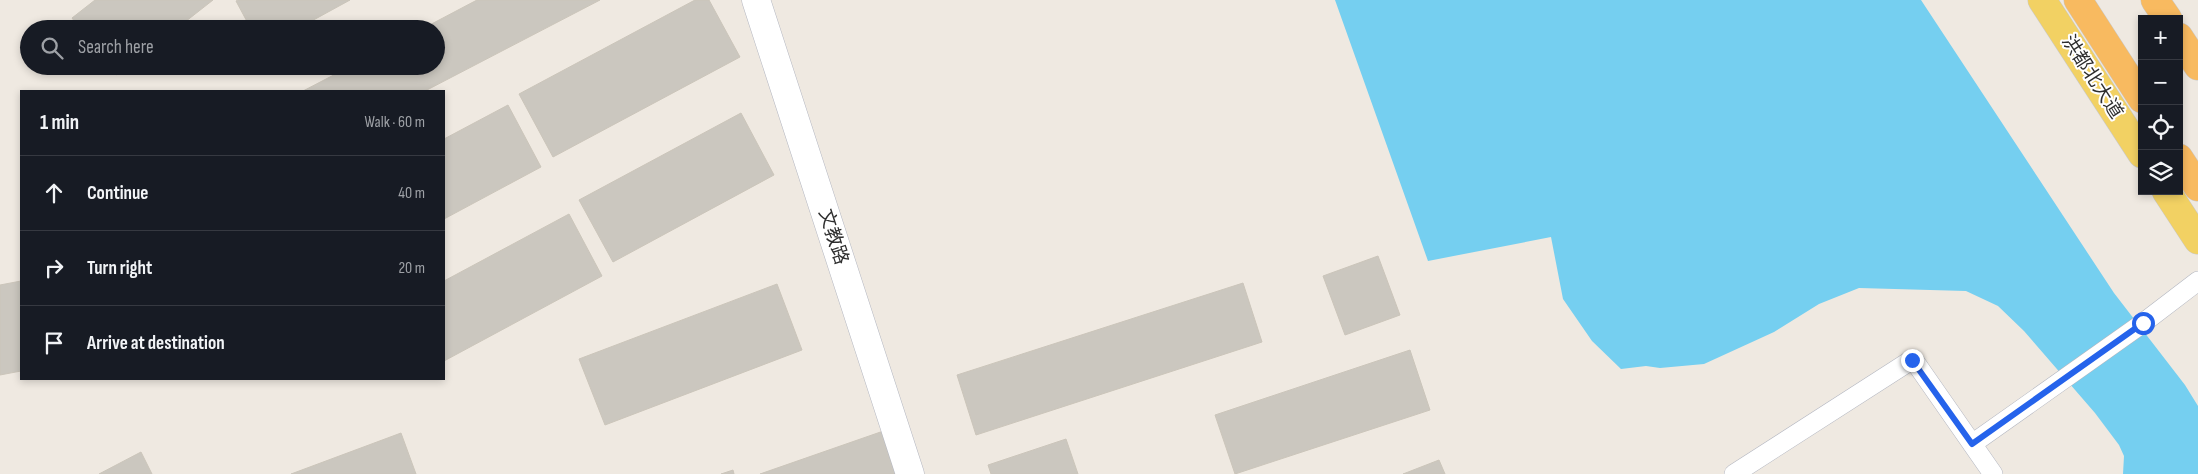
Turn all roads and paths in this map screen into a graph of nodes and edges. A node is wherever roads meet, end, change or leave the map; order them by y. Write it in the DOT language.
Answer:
graph roads {
  1 [pos="756,0"];
  2 [pos="2042,0"];
  3 [pos="2078,0"];
  4 [pos="2156,0"];
  5 [pos="2165,15"];
  6 [pos="2183,43"];
  7 [pos="2198,66"];
  8 [pos="2138,93"];
  9 [pos="2139,150"];
  10 [pos="2183,164"];
  11 [pos="2198,187"];
  12 [pos="2169,195"];
  13 [pos="2198,240"];
  14 [pos="2198,280"];
  15 [pos="1972,444"];
  16 [pos="910,474"];
  17 [pos="1734,474"];
  18 [pos="1993,474"];
  1 -- 16 [label="street, 文教路"];
  2 -- 9 [label="main road, 洪都北大道"];
  3 -- 8 [label="highway"];
  4 -- 5 [label="highway"];
  6 -- 7 [label="highway"];
  10 -- 11 [label="highway"];
  12 -- 13 [label="main road"];
  14 -- 15 [label="lane"];
  15 -- 17 [label="lane"];
  15 -- 18 [label="lane"];
}
